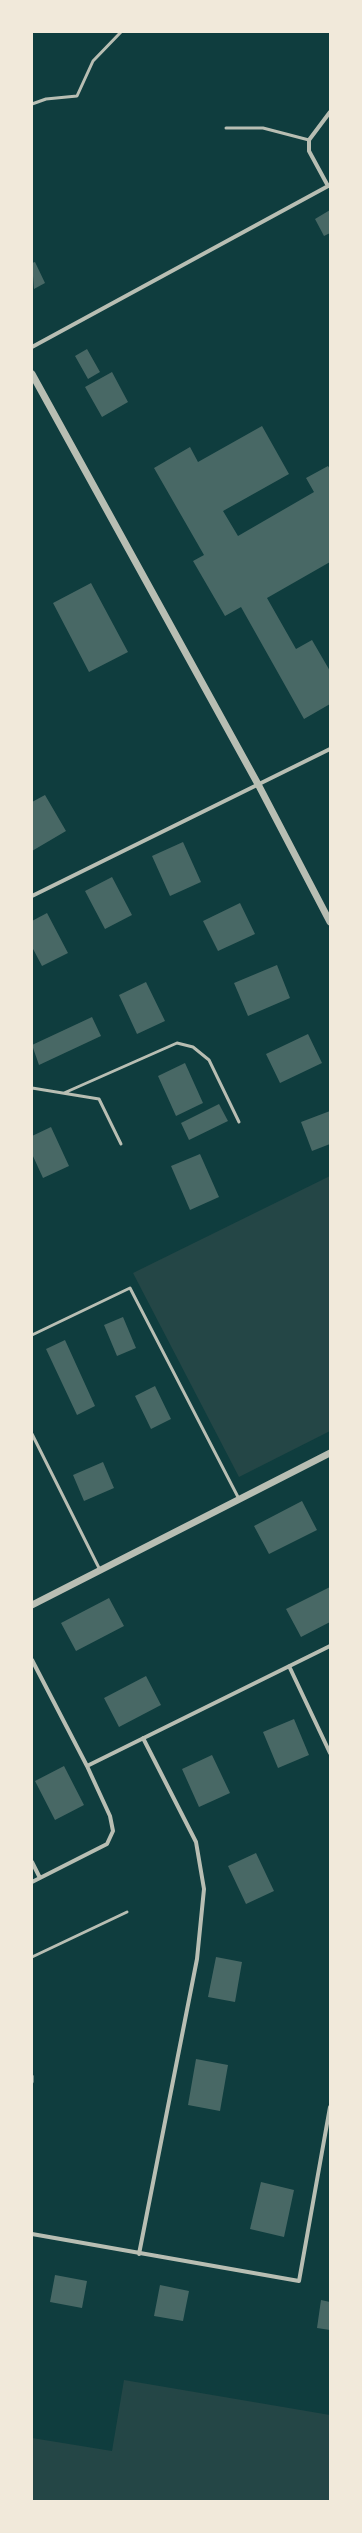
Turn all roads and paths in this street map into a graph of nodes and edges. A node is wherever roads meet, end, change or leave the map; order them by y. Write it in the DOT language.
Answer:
graph roads {
  1 [pos="121,32"];
  2 [pos="32,104"];
  3 [pos="330,112"];
  4 [pos="226,128"];
  5 [pos="309,140"];
  6 [pos="329,186"];
  7 [pos="32,347"];
  8 [pos="32,374"];
  9 [pos="330,749"];
  10 [pos="260,786"];
  11 [pos="32,896"];
  12 [pos="330,922"];
  13 [pos="32,1088"];
  14 [pos="64,1093"];
  15 [pos="239,1122"];
  16 [pos="121,1144"];
  17 [pos="32,1335"];
  18 [pos="32,1434"];
  19 [pos="330,1453"];
  20 [pos="239,1499"];
  21 [pos="100,1571"];
  22 [pos="32,1605"];
  23 [pos="330,1646"];
  24 [pos="32,1660"];
  25 [pos="289,1666"];
  26 [pos="143,1738"];
  27 [pos="330,1753"];
  28 [pos="87,1766"];
  29 [pos="32,1862"];
  30 [pos="40,1878"];
  31 [pos="32,1882"];
  32 [pos="127,1912"];
  33 [pos="32,1957"];
  34 [pos="32,2076"];
  35 [pos="32,2082"];
  36 [pos="330,2107"];
  37 [pos="32,2234"];
  38 [pos="139,2254"];
  1 -- 2 [label="lane"];
  3 -- 5 [label="street"];
  4 -- 5 [label="lane"];
  5 -- 6 [label="street"];
  6 -- 7 [label="street"];
  8 -- 10 [label="street"];
  9 -- 10 [label="street"];
  10 -- 11 [label="street"];
  10 -- 12 [label="street"];
  13 -- 14 [label="lane"];
  14 -- 15 [label="lane"];
  14 -- 16 [label="lane"];
  17 -- 20 [label="lane"];
  18 -- 21 [label="lane"];
  19 -- 20 [label="street"];
  20 -- 21 [label="street"];
  21 -- 22 [label="street"];
  23 -- 25 [label="street"];
  24 -- 28 [label="street"];
  25 -- 26 [label="street"];
  25 -- 27 [label="street"];
  26 -- 28 [label="street"];
  26 -- 38 [label="street"];
  28 -- 30 [label="street"];
  29 -- 30 [label="street"];
  30 -- 31 [label="street"];
  32 -- 33 [label="lane"];
  34 -- 35 [label="lane"];
  36 -- 38 [label="street"];
  37 -- 38 [label="street"];
}
